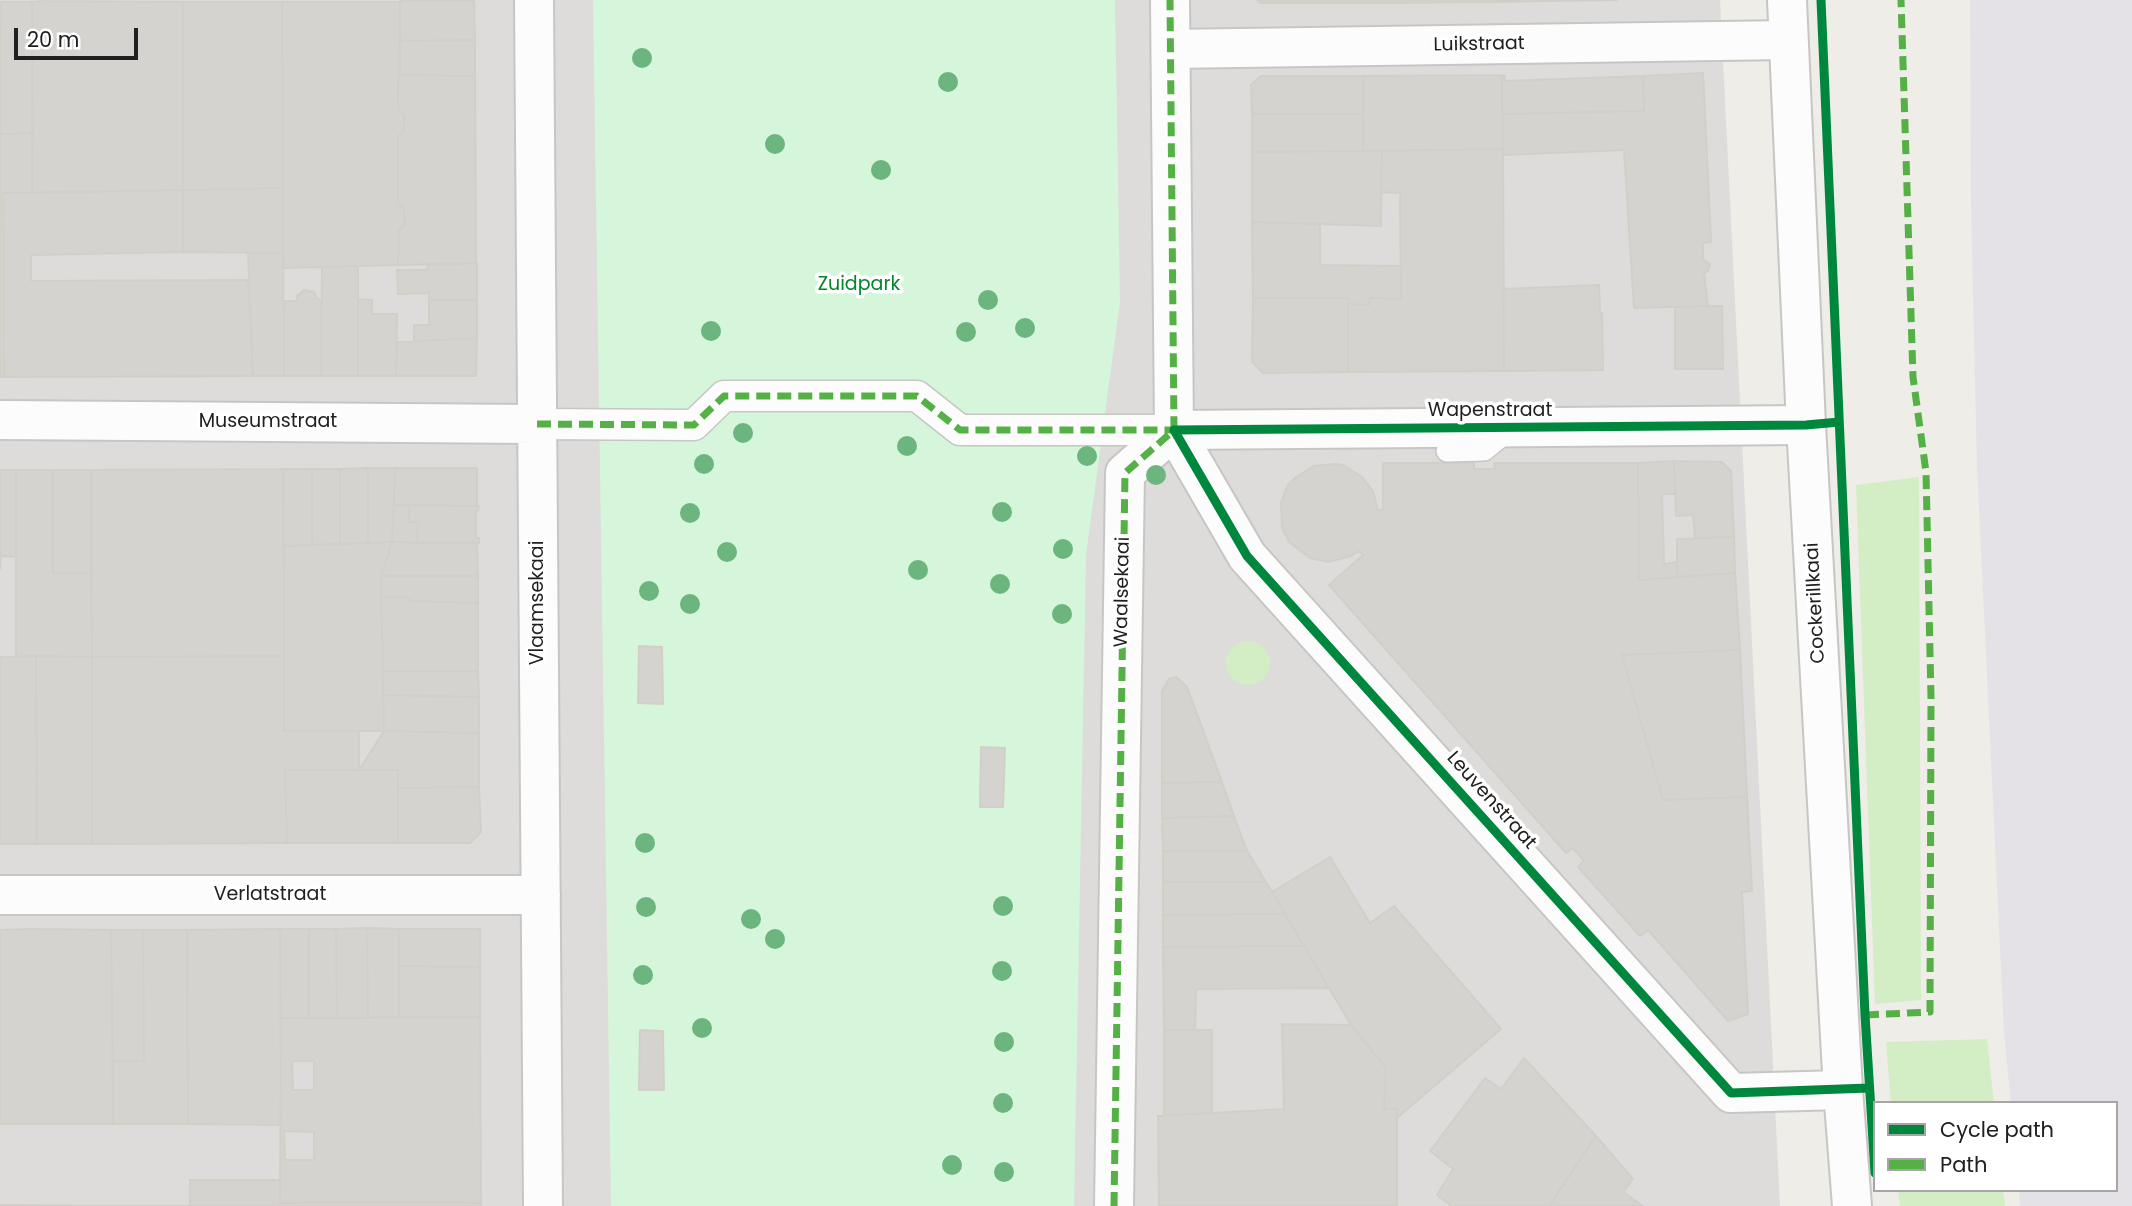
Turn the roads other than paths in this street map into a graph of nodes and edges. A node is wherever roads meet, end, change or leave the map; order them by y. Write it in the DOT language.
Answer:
graph roads {
  1 [pos="534,0"];
  2 [pos="1170,0"];
  3 [pos="1787,0"];
  4 [pos="1788,40"];
  5 [pos="1171,50"];
  6 [pos="0,420"];
  7 [pos="537,424"];
  8 [pos="1806,425"];
  9 [pos="1511,428"];
  10 [pos="1174,430"];
  11 [pos="1447,451"];
  12 [pos="0,895"];
  13 [pos="541,895"];
  14 [pos="1843,1090"];
  15 [pos="543,1206"];
  16 [pos="1114,1206"];
  17 [pos="1852,1206"];
  1 -- 7 [label="street, Vlaamsekaai"];
  2 -- 5 [label="street"];
  3 -- 4 [label="street, Cockerillkaai"];
  4 -- 5 [label="street, Luikstraat"];
  4 -- 8 [label="street, Cockerillkaai"];
  5 -- 10 [label="street"];
  6 -- 7 [label="street, Museumstraat"];
  7 -- 10 [label="street"];
  7 -- 13 [label="street, Vlaamsekaai"];
  8 -- 9 [label="street, Wapenstraat"];
  8 -- 14 [label="street, Cockerillkaai"];
  9 -- 10 [label="street, Wapenstraat"];
  9 -- 11 [label="lane"];
  10 -- 14 [label="street, Leuvenstraat"];
  10 -- 16 [label="street, Waalsekaai"];
  12 -- 13 [label="street, Verlatstraat"];
  13 -- 15 [label="street, Vlaamsekaai"];
  14 -- 17 [label="street, Cockerillkaai"];
}
